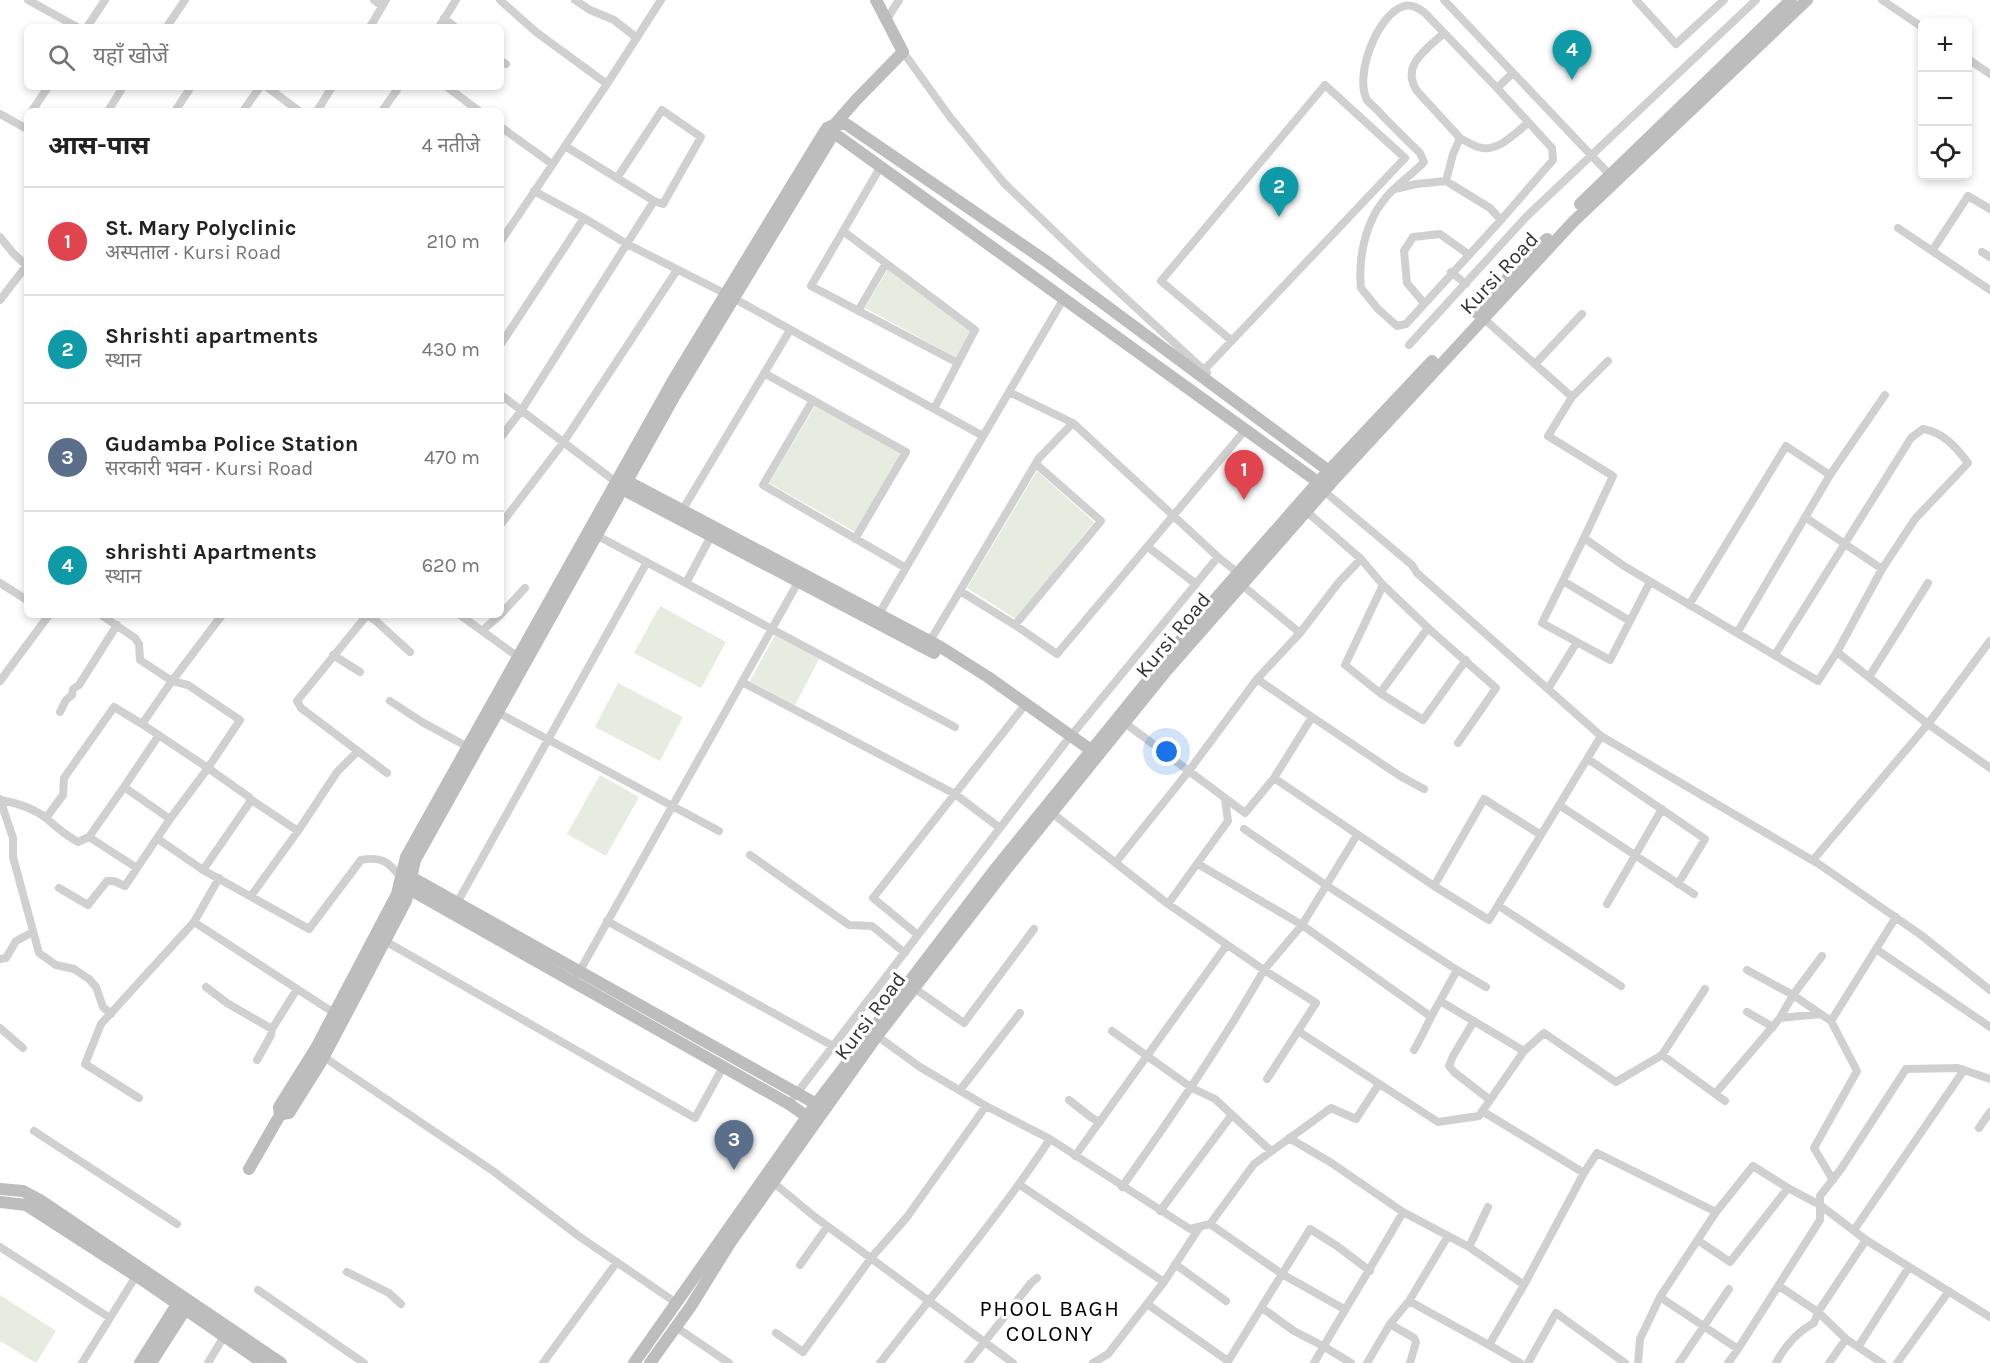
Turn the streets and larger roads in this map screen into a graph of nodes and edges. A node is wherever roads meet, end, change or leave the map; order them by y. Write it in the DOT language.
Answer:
graph roads {
  1 [pos="105,0"];
  2 [pos="185,0"];
  3 [pos="374,0"];
  4 [pos="456,0"];
  5 [pos="500,0"];
  6 [pos="575,0"];
  7 [pos="661,0"];
  8 [pos="876,0"];
  9 [pos="899,0"];
  10 [pos="1444,0"];
  11 [pos="1636,0"];
  12 [pos="1724,0"];
  13 [pos="1756,0"];
  14 [pos="1791,0"];
  15 [pos="1807,0"];
  16 [pos="1882,0"];
  17 [pos="31,1"];
  18 [pos="384,3"];
  19 [pos="444,18"];
  20 [pos="887,19"];
  21 [pos="71,24"];
  22 [pos="89,24"];
  23 [pos="170,24"];
  24 [pos="372,24"];
  25 [pos="441,24"];
  26 [pos="451,24"];
  27 [pos="1918,24"];
  28 [pos="1444,33"];
  29 [pos="637,38"];
  30 [pos="903,52"];
  31 [pos="1972,62"];
  32 [pos="1513,73"];
  33 [pos="1990,74"];
  34 [pos="608,84"];
  35 [pos="1497,88"];
  36 [pos="46,90"];
  37 [pos="121,90"];
  38 [pos="189,90"];
  39 [pos="258,90"];
  40 [pos="271,90"];
  41 [pos="330,90"];
  42 [pos="397,90"];
  43 [pos="451,90"];
  44 [pos="34,108"];
  45 [pos="110,108"];
  46 [pos="177,108"];
  47 [pos="245,108"];
  48 [pos="295,108"];
  49 [pos="319,108"];
  50 [pos="387,108"];
  51 [pos="475,108"];
  52 [pos="0,114"];
  53 [pos="1528,123"];
  54 [pos="24,125"];
  55 [pos="832,128"];
  56 [pos="504,129"];
  57 [pos="1460,138"];
  58 [pos="565,146"];
  59 [pos="1590,155"];
  60 [pos="552,164"];
  61 [pos="881,166"];
  62 [pos="1610,175"];
  63 [pos="617,178"];
  64 [pos="1446,181"];
  65 [pos="1393,190"];
  66 [pos="534,191"];
  67 [pos="654,201"];
  68 [pos="1990,209"];
  69 [pos="584,218"];
  70 [pos="1501,220"];
  71 [pos="1898,228"];
  72 [pos="843,231"];
  73 [pos="504,236"];
  74 [pos="0,237"];
  75 [pos="627,244"];
  76 [pos="1932,251"];
  77 [pos="1468,254"];
  78 [pos="24,263"];
  79 [pos="886,263"];
  80 [pos="24,270"];
  81 [pos="677,270"];
  82 [pos="1451,272"];
  83 [pos="1466,284"];
  84 [pos="1990,290"];
  85 [pos="730,296"];
  86 [pos="1065,298"];
  87 [pos="0,300"];
  88 [pos="1424,303"];
  89 [pos="858,310"];
  90 [pos="1486,311"];
  91 [pos="1582,314"];
  92 [pos="790,330"];
  93 [pos="504,339"];
  94 [pos="1232,341"];
  95 [pos="1409,345"];
  96 [pos="1608,361"];
  97 [pos="958,363"];
  98 [pos="1535,364"];
  99 [pos="1205,369"];
  100 [pos="764,373"];
  101 [pos="1217,388"];
  102 [pos="1009,392"];
  103 [pos="1885,395"];
  104 [pos="504,397"];
  105 [pos="1572,397"];
  106 [pos="813,400"];
  107 [pos="934,409"];
  108 [pos="522,411"];
  109 [pos="1073,423"];
  110 [pos="1246,429"];
  111 [pos="504,433"];
  112 [pos="983,436"];
  113 [pos="563,443"];
  114 [pos="1036,464"];
  115 [pos="1830,475"];
  116 [pos="1325,482"];
  117 [pos="622,484"];
  118 [pos="683,510"];
  119 [pos="1306,511"];
  120 [pos="1173,516"];
  121 [pos="1805,517"];
  122 [pos="504,521"];
  123 [pos="596,535"];
  124 [pos="711,536"];
  125 [pos="1584,538"];
  126 [pos="855,539"];
  127 [pos="1845,544"];
  128 [pos="1148,547"];
  129 [pos="1218,557"];
  130 [pos="1361,559"];
  131 [pos="647,562"];
  132 [pos="906,568"];
  133 [pos="1882,569"];
  134 [pos="801,578"];
  135 [pos="1240,579"];
  136 [pos="1563,581"];
  137 [pos="1650,582"];
  138 [pos="0,583"];
  139 [pos="686,583"];
  140 [pos="1928,583"];
  141 [pos="1196,584"];
  142 [pos="1383,585"];
  143 [pos="525,588"];
  144 [pos="960,591"];
  145 [pos="24,598"];
  146 [pos="1689,605"];
  147 [pos="504,612"];
  148 [pos="47,618"];
  149 [pos="106,618"];
  150 [pos="220,618"];
  151 [pos="364,618"];
  152 [pos="372,618"];
  153 [pos="464,618"];
  154 [pos="497,618"];
  155 [pos="876,618"];
  156 [pos="1630,621"];
  157 [pos="117,625"];
  158 [pos="1015,625"];
  159 [pos="1428,628"];
  160 [pos="772,629"];
  161 [pos="482,631"];
  162 [pos="1300,633"];
  163 [pos="1737,633"];
  164 [pos="1990,641"];
  165 [pos="930,642"];
  166 [pos="1577,642"];
  167 [pos="410,652"];
  168 [pos="1837,652"];
  169 [pos="333,655"];
  170 [pos="1775,655"];
  171 [pos="521,659"];
  172 [pos="1466,660"];
  173 [pos="360,672"];
  174 [pos="1869,677"];
  175 [pos="1257,679"];
  176 [pos="0,681"];
  177 [pos="172,681"];
  178 [pos="742,682"];
  179 [pos="1548,689"];
  180 [pos="1380,693"];
  181 [pos="390,701"];
  182 [pos="493,710"];
  183 [pos="1021,710"];
  184 [pos="60,712"];
  185 [pos="1312,717"];
  186 [pos="1125,723"];
  187 [pos="142,724"];
  188 [pos="1928,724"];
  189 [pos="955,727"];
  190 [pos="159,735"];
  191 [pos="1601,736"];
  192 [pos="548,740"];
  193 [pos="1068,740"];
  194 [pos="1458,743"];
  195 [pos="468,747"];
  196 [pos="358,751"];
  197 [pos="1092,757"];
  198 [pos="1588,759"];
  199 [pos="208,768"];
  200 [pos="1990,768"];
  201 [pos="1188,772"];
  202 [pos="387,773"];
  203 [pos="1274,778"];
  204 [pos="124,787"];
  205 [pos="1424,789"];
  206 [pos="955,794"];
  207 [pos="250,799"];
  208 [pos="1224,799"];
  209 [pos="1,800"];
  210 [pos="1559,805"];
  211 [pos="672,806"];
  212 [pos="1662,809"];
  213 [pos="1052,813"];
  214 [pos="46,818"];
  215 [pos="170,819"];
  216 [pos="1000,828"];
  217 [pos="1244,829"];
  218 [pos="298,831"];
  219 [pos="719,831"];
  220 [pos="1357,835"];
  221 [pos="1541,835"];
  222 [pos="89,837"];
  223 [pos="158,839"];
  224 [pos="750,855"];
  225 [pos="1635,855"];
  226 [pos="1116,862"];
  227 [pos="1198,864"];
  228 [pos="1817,864"];
  229 [pos="137,868"];
  230 [pos="203,870"];
  231 [pos="219,878"];
  232 [pos="407,881"];
  233 [pos="1678,884"];
  234 [pos="1326,885"];
  235 [pos="1434,886"];
  236 [pos="59,888"];
  237 [pos="1694,894"];
  238 [pos="251,896"];
  239 [pos="457,903"];
  240 [pos="1167,904"];
  241 [pos="1607,904"];
  242 [pos="1499,906"];
  243 [pos="1896,917"];
  244 [pos="608,921"];
  245 [pos="194,922"];
  246 [pos="1302,925"];
  247 [pos="1034,929"];
  248 [pos="33,932"];
  249 [pos="918,935"];
  250 [pos="385,941"];
  251 [pos="1226,946"];
  252 [pos="1876,949"];
  253 [pos="905,953"];
  254 [pos="1822,956"];
  255 [pos="0,958"];
  256 [pos="1264,970"];
  257 [pos="1457,970"];
  258 [pos="1747,970"];
  259 [pos="576,977"];
  260 [pos="1621,986"];
  261 [pos="206,987"];
  262 [pos="1486,987"];
  263 [pos="914,988"];
  264 [pos="297,989"];
  265 [pos="1705,990"];
  266 [pos="1990,990"];
  267 [pos="1793,995"];
  268 [pos="1440,1001"];
  269 [pos="335,1012"];
  270 [pos="1747,1012"];
  271 [pos="1020,1013"];
  272 [pos="111,1014"];
  273 [pos="1820,1014"];
  274 [pos="1430,1016"];
  275 [pos="1780,1018"];
  276 [pos="1474,1021"];
  277 [pos="1831,1022"];
  278 [pos="1773,1027"];
  279 [pos="1990,1027"];
  280 [pos="0,1028"];
  281 [pos="272,1029"];
  282 [pos="1112,1030"];
  283 [pos="1298,1030"];
  284 [pos="873,1034"];
  285 [pos="833,1046"];
  286 [pos="23,1048"];
  287 [pos="1414,1050"];
  288 [pos="1524,1051"];
  289 [pos="1148,1055"];
  290 [pos="1662,1055"];
  291 [pos="324,1057"];
  292 [pos="257,1060"];
  293 [pos="723,1067"];
  294 [pos="1964,1070"];
  295 [pos="1267,1079"];
  296 [pos="1990,1079"];
  297 [pos="1379,1084"];
  298 [pos="1192,1088"];
  299 [pos="960,1090"];
  300 [pos="798,1093"];
  301 [pos="1715,1094"];
  302 [pos="139,1098"];
  303 [pos="1069,1100"];
  304 [pos="1490,1100"];
  305 [pos="1725,1101"];
  306 [pos="789,1104"];
  307 [pos="820,1106"];
  308 [pos="986,1106"];
  309 [pos="1482,1112"];
  310 [pos="1990,1112"];
  311 [pos="280,1115"];
  312 [pos="1231,1116"];
  313 [pos="811,1119"];
  314 [pos="1100,1122"];
  315 [pos="1979,1128"];
  316 [pos="34,1131"];
  317 [pos="1289,1138"];
  318 [pos="1050,1139"];
  319 [pos="1271,1151"];
  320 [pos="1076,1156"];
  321 [pos="249,1169"];
  322 [pos="1584,1173"];
  323 [pos="769,1180"];
  324 [pos="1833,1180"];
  325 [pos="1020,1185"];
  326 [pos="1122,1187"];
  327 [pos="1788,1188"];
  328 [pos="0,1189"];
  329 [pos="0,1202"];
  330 [pos="1820,1204"];
  331 [pos="1488,1207"];
  332 [pos="1160,1211"];
  333 [pos="1403,1212"];
  334 [pos="1716,1212"];
  335 [pos="177,1224"];
  336 [pos="1210,1224"];
  337 [pos="827,1227"];
  338 [pos="1199,1228"];
  339 [pos="1854,1230"];
  340 [pos="1448,1236"];
  341 [pos="1866,1240"];
  342 [pos="1699,1241"];
  343 [pos="0,1247"];
  344 [pos="1469,1247"];
  345 [pos="871,1258"];
  346 [pos="617,1262"];
  347 [pos="1175,1264"];
  348 [pos="800,1265"];
  349 [pos="1909,1267"];
  350 [pos="1370,1271"];
  351 [pos="347,1272"];
  352 [pos="1282,1274"];
  353 [pos="136,1276"];
  354 [pos="1037,1278"];
  355 [pos="1164,1282"];
  356 [pos="1524,1285"];
  357 [pos="1779,1286"];
  358 [pos="1729,1289"];
  359 [pos="258,1290"];
  360 [pos="1949,1291"];
  361 [pos="1660,1297"];
  362 [pos="928,1300"];
  363 [pos="1226,1300"];
  364 [pos="1408,1300"];
  365 [pos="675,1302"];
  366 [pos="184,1303"];
  367 [pos="400,1304"];
  368 [pos="1147,1305"];
  369 [pos="1262,1308"];
  370 [pos="1344,1309"];
  371 [pos="1818,1312"];
  372 [pos="1990,1317"];
  373 [pos="110,1318"];
  374 [pos="1390,1324"];
  375 [pos="1705,1326"];
  376 [pos="676,1327"];
  377 [pos="776,1333"];
  378 [pos="224,1336"];
  379 [pos="1846,1339"];
  380 [pos="984,1342"];
  381 [pos="1489,1345"];
  382 [pos="1323,1346"];
  383 [pos="1858,1347"];
  384 [pos="1738,1349"];
  385 [pos="1227,1362"];
  386 [pos="81,1363"];
  387 [pos="140,1363"];
  388 [pos="151,1363"];
  389 [pos="208,1363"];
  390 [pos="263,1363"];
  391 [pos="280,1363"];
  392 [pos="364,1363"];
  393 [pos="543,1363"];
  394 [pos="634,1363"];
  395 [pos="650,1363"];
  396 [pos="729,1363"];
  397 [pos="880,1363"];
  398 [pos="968,1363"];
  399 [pos="1013,1363"];
  400 [pos="1093,1363"];
  401 [pos="1314,1363"];
  402 [pos="1351,1363"];
  403 [pos="1367,1363"];
  404 [pos="1410,1363"];
  405 [pos="1520,1363"];
  406 [pos="1528,1363"];
  407 [pos="1624,1363"];
  408 [pos="1638,1363"];
  409 [pos="1679,1363"];
  410 [pos="1728,1363"];
  411 [pos="1776,1363"];
  412 [pos="1829,1363"];
  413 [pos="1882,1363"];
  414 [pos="1897,1363"];
  1 -- 22 [label="street"];
  2 -- 23 [label="street"];
  3 -- 18 [label="street"];
  4 -- 19 [label="street"];
  5 -- 34 [label="street"];
  6 -- 29 [label="street"];
  7 -- 29 [label="street"];
  8 -- 20 [label="street"];
  9 -- 20 [label="street"];
  10 -- 32 [label="street"];
  11 -- 12 [label="street"];
  13 -- 59 [label="street"];
  14 -- 62 [label="street, Kursi Road"];
  15 -- 90 [label="street, Kursi Road"];
  16 -- 27 [label="street"];
  17 -- 21 [label="street"];
  18 -- 24 [label="street"];
  19 -- 25 [label="street"];
  19 -- 26 [label="street"];
  20 -- 30 [label="street"];
  28 -- 35 [label="street"];
  28 -- 57 [label="street"];
  28 -- 65 [label="street"];
  29 -- 34 [label="street"];
  30 -- 55 [label="street"];
  30 -- 99 [label="street"];
  31 -- 33 [label="street"];
  32 -- 35 [label="street"];
  32 -- 59 [label="street"];
  34 -- 58 [label="street"];
  35 -- 53 [label="street"];
  36 -- 44 [label="street"];
  37 -- 45 [label="street"];
  38 -- 46 [label="street"];
  39 -- 47 [label="street"];
  40 -- 48 [label="street"];
  41 -- 49 [label="street"];
  42 -- 50 [label="street"];
  43 -- 51 [label="street"];
  52 -- 54 [label="street"];
  53 -- 57 [label="street"];
  53 -- 70 [label="street"];
  55 -- 61 [label="street"];
  55 -- 85 [label="street"];
  55 -- 101 [label="street"];
  56 -- 60 [label="street"];
  57 -- 64 [label="street"];
  58 -- 60 [label="street"];
  58 -- 63 [label="street"];
  59 -- 62 [label="street"];
  59 -- 83 [label="street"];
  60 -- 66 [label="street"];
  61 -- 72 [label="street"];
  61 -- 86 [label="street"];
  62 -- 90 [label="street, Kursi Road"];
  63 -- 67 [label="street"];
  63 -- 67 [label="street"];
  64 -- 65 [label="street"];
  64 -- 70 [label="street"];
  65 -- 88 [label="street"];
  66 -- 69 [label="street"];
  66 -- 73 [label="street"];
  67 -- 75 [label="street"];
  68 -- 76 [label="street"];
  69 -- 75 [label="street"];
  69 -- 93 [label="street"];
  70 -- 77 [label="street"];
  71 -- 76 [label="street"];
  72 -- 79 [label="street"];
  72 -- 89 [label="street"];
  74 -- 78 [label="street"];
  75 -- 81 [label="street"];
  75 -- 108 [label="street"];
  76 -- 84 [label="street"];
  77 -- 82 [label="street"];
  77 -- 88 [label="street"];
  79 -- 89 [label="street"];
  79 -- 97 [label="street"];
  80 -- 87 [label="street"];
  81 -- 85 [label="street"];
  81 -- 113 [label="street"];
  82 -- 83 [label="street"];
  82 -- 88 [label="street"];
  83 -- 95 [label="street"];
  85 -- 92 [label="street"];
  85 -- 117 [label="street"];
  86 -- 102 [label="street"];
  86 -- 110 [label="street"];
  89 -- 97 [label="street"];
  90 -- 98 [label="street"];
  90 -- 116 [label="street, Kursi Road"];
  91 -- 98 [label="street"];
  92 -- 100 [label="street"];
  92 -- 107 [label="street"];
  94 -- 94 [label="street"];
  94 -- 99 [label="street"];
  96 -- 105 [label="street"];
  97 -- 107 [label="street"];
  98 -- 105 [label="street"];
  99 -- 101 [label="street"];
  100 -- 106 [label="street"];
  100 -- 118 [label="street"];
  101 -- 116 [label="street"];
  102 -- 109 [label="street"];
  102 -- 112 [label="street"];
  103 -- 115 [label="street"];
  104 -- 108 [label="street"];
  105 -- 125 [label="street"];
  106 -- 126 [label="street"];
  106 -- 126 [label="street"];
  107 -- 112 [label="street"];
  108 -- 111 [label="street"];
  108 -- 113 [label="street"];
  109 -- 114 [label="street"];
  109 -- 120 [label="street"];
  110 -- 116 [label="street"];
  110 -- 120 [label="street"];
  112 -- 132 [label="street"];
  113 -- 117 [label="street"];
  113 -- 122 [label="street"];
  114 -- 144 [label="street"];
  114 -- 158 [label="street"];
  115 -- 121 [label="street"];
  115 -- 146 [label="street"];
  116 -- 119 [label="street, Kursi Road"];
  116 -- 135 [label="street, Kursi Road"];
  116 -- 179 [label="street"];
  117 -- 118 [label="street"];
  117 -- 123 [label="street"];
  117 -- 124 [label="street"];
  117 -- 171 [label="street"];
  118 -- 134 [label="street"];
  119 -- 130 [label="street"];
  119 -- 135 [label="street, Kursi Road"];
  120 -- 128 [label="street"];
  120 -- 129 [label="street"];
  121 -- 127 [label="street"];
  121 -- 163 [label="street"];
  123 -- 131 [label="street"];
  123 -- 171 [label="street"];
  124 -- 134 [label="street"];
  124 -- 139 [label="street"];
  125 -- 136 [label="street"];
  125 -- 137 [label="street"];
  126 -- 132 [label="street"];
  127 -- 133 [label="street"];
  127 -- 133 [label="street"];
  127 -- 170 [label="street"];
  128 -- 141 [label="street"];
  128 -- 158 [label="street"];
  129 -- 135 [label="street"];
  129 -- 141 [label="street"];
  130 -- 142 [label="street"];
  130 -- 162 [label="street"];
  131 -- 139 [label="street"];
  131 -- 192 [label="street"];
  132 -- 155 [label="street"];
  133 -- 168 [label="street"];
  134 -- 155 [label="street"];
  134 -- 160 [label="street"];
  135 -- 162 [label="street"];
  135 -- 186 [label="street, Kursi Road"];
  135 -- 197 [label="street, Kursi Road"];
  136 -- 156 [label="street"];
  136 -- 166 [label="street"];
  137 -- 146 [label="street"];
  137 -- 156 [label="street"];
  138 -- 145 [label="street"];
  139 -- 160 [label="street"];
  140 -- 174 [label="street"];
  141 -- 193 [label="street"];
  142 -- 159 [label="street"];
  142 -- 180 [label="street"];
  143 -- 147 [label="street"];
  144 -- 158 [label="street"];
  144 -- 165 [label="street"];
  146 -- 163 [label="street"];
  148 -- 176 [label="street"];
  149 -- 157 [label="street"];
  150 -- 177 [label="street"];
  151 -- 169 [label="street"];
  152 -- 167 [label="street"];
  153 -- 161 [label="street"];
  154 -- 161 [label="street"];
  155 -- 165 [label="street"];
  155 -- 183 [label="street"];
  156 -- 166 [label="street"];
  157 -- 177 [label="street"];
  157 -- 184 [label="street"];
  159 -- 172 [label="street"];
  159 -- 180 [label="street"];
  160 -- 178 [label="street"];
  160 -- 189 [label="street"];
  161 -- 171 [label="street"];
  162 -- 175 [label="street"];
  163 -- 170 [label="street"];
  164 -- 188 [label="street"];
  165 -- 193 [label="street"];
  166 -- 179 [label="street"];
  168 -- 170 [label="street"];
  168 -- 174 [label="street"];
  169 -- 173 [label="street"];
  169 -- 196 [label="street"];
  171 -- 182 [label="street"];
  172 -- 180 [label="street"];
  172 -- 194 [label="street"];
  174 -- 188 [label="street"];
  175 -- 185 [label="street"];
  175 -- 201 [label="street"];
  177 -- 187 [label="street"];
  177 -- 199 [label="street"];
  178 -- 206 [label="street"];
  178 -- 211 [label="street"];
  179 -- 191 [label="street"];
  181 -- 195 [label="street"];
  182 -- 192 [label="street"];
  182 -- 195 [label="street"];
  182 -- 232 [label="street"];
  183 -- 193 [label="street"];
  183 -- 206 [label="street"];
  185 -- 203 [label="street"];
  185 -- 205 [label="street"];
  186 -- 197 [label="street, Kursi Road"];
  186 -- 201 [label="street"];
  187 -- 190 [label="street"];
  187 -- 214 [label="street"];
  188 -- 200 [label="street"];
  188 -- 228 [label="street"];
  190 -- 199 [label="street"];
  190 -- 204 [label="street"];
  191 -- 198 [label="street"];
  191 -- 228 [label="street"];
  192 -- 211 [label="street"];
  192 -- 239 [label="street"];
  193 -- 197 [label="street"];
  193 -- 216 [label="street"];
  195 -- 232 [label="street"];
  196 -- 202 [label="street"];
  196 -- 218 [label="street"];
  197 -- 213 [label="street, Kursi Road"];
  197 -- 284 [label="street, Kursi Road"];
  198 -- 210 [label="street"];
  198 -- 212 [label="street"];
  199 -- 207 [label="street"];
  199 -- 215 [label="street"];
  201 -- 208 [label="street"];
  201 -- 226 [label="street"];
  203 -- 208 [label="street"];
  203 -- 220 [label="street"];
  204 -- 215 [label="street"];
  204 -- 222 [label="street"];
  206 -- 216 [label="street"];
  206 -- 249 [label="street"];
  207 -- 218 [label="street"];
  207 -- 230 [label="street"];
  208 -- 227 [label="street"];
  209 -- 214 [label="street"];
  209 -- 248 [label="street"];
  210 -- 221 [label="street"];
  210 -- 225 [label="street"];
  211 -- 219 [label="street"];
  211 -- 244 [label="street"];
  212 -- 225 [label="street"];
  212 -- 233 [label="street"];
  213 -- 226 [label="street"];
  213 -- 263 [label="street, Kursi Road"];
  214 -- 222 [label="street"];
  215 -- 223 [label="street"];
  216 -- 249 [label="street"];
  217 -- 234 [label="street"];
  218 -- 238 [label="street"];
  220 -- 234 [label="street"];
  220 -- 235 [label="street"];
  221 -- 235 [label="street"];
  221 -- 242 [label="street"];
  222 -- 229 [label="street"];
  223 -- 229 [label="street"];
  223 -- 230 [label="street"];
  224 -- 253 [label="street"];
  225 -- 233 [label="street"];
  225 -- 241 [label="street"];
  226 -- 240 [label="street"];
  227 -- 240 [label="street"];
  227 -- 246 [label="street"];
  228 -- 243 [label="street"];
  229 -- 236 [label="street"];
  230 -- 231 [label="street"];
  231 -- 238 [label="street"];
  231 -- 245 [label="street"];
  232 -- 238 [label="street"];
  232 -- 239 [label="street"];
  232 -- 250 [label="street"];
  232 -- 259 [label="street"];
  232 -- 269 [label="street"];
  233 -- 237 [label="street"];
  234 -- 246 [label="street"];
  234 -- 257 [label="street"];
  235 -- 242 [label="street"];
  239 -- 259 [label="street"];
  240 -- 251 [label="street"];
  242 -- 260 [label="street"];
  243 -- 252 [label="street"];
  243 -- 266 [label="street"];
  244 -- 259 [label="street"];
  244 -- 285 [label="street"];
  245 -- 264 [label="street"];
  245 -- 272 [label="street"];
  246 -- 256 [label="street"];
  246 -- 274 [label="street"];
  247 -- 263 [label="street"];
  248 -- 255 [label="street"];
  248 -- 272 [label="street"];
  249 -- 253 [label="street"];
  250 -- 291 [label="street"];
  250 -- 293 [label="street"];
  251 -- 256 [label="street"];
  251 -- 289 [label="street"];
  252 -- 277 [label="street"];
  252 -- 279 [label="street"];
  253 -- 285 [label="street"];
  254 -- 267 [label="street"];
  256 -- 283 [label="street"];
  256 -- 298 [label="street"];
  257 -- 262 [label="street"];
  257 -- 268 [label="street"];
  258 -- 267 [label="street"];
  259 -- 293 [label="street"];
  259 -- 300 [label="street"];
  261 -- 281 [label="street"];
  263 -- 284 [label="street, Kursi Road"];
  264 -- 269 [label="street"];
  264 -- 281 [label="street"];
  265 -- 290 [label="street"];
  267 -- 273 [label="street"];
  267 -- 275 [label="street"];
  268 -- 274 [label="street"];
  268 -- 276 [label="street"];
  269 -- 311 [label="street"];
  270 -- 278 [label="street"];
  271 -- 299 [label="street"];
  272 -- 302 [label="street"];
  273 -- 275 [label="street"];
  273 -- 277 [label="street"];
  274 -- 287 [label="street"];
  275 -- 278 [label="street"];
  276 -- 288 [label="street"];
  276 -- 304 [label="street"];
  277 -- 324 [label="street"];
  278 -- 301 [label="street"];
  280 -- 286 [label="street"];
  281 -- 292 [label="street"];
  282 -- 289 [label="street"];
  283 -- 295 [label="street"];
  283 -- 297 [label="street"];
  284 -- 299 [label="street"];
  284 -- 307 [label="street, Kursi Road"];
  285 -- 300 [label="street"];
  288 -- 290 [label="street"];
  288 -- 304 [label="street"];
  289 -- 298 [label="street"];
  289 -- 314 [label="street"];
  290 -- 301 [label="street"];
  291 -- 311 [label="street"];
  291 -- 346 [label="street"];
  293 -- 306 [label="street"];
  294 -- 296 [label="street"];
  294 -- 324 [label="street"];
  294 -- 339 [label="street"];
  297 -- 309 [label="street"];
  297 -- 317 [label="street"];
  298 -- 312 [label="street"];
  298 -- 326 [label="street"];
  299 -- 308 [label="street"];
  300 -- 306 [label="street"];
  300 -- 307 [label="street"];
  301 -- 305 [label="street"];
  303 -- 314 [label="street"];
  304 -- 309 [label="street"];
  306 -- 313 [label="street"];
  307 -- 313 [label="street, Kursi Road"];
  308 -- 318 [label="street"];
  308 -- 345 [label="street"];
  309 -- 322 [label="street"];
  310 -- 315 [label="street"];
  311 -- 321 [label="street"];
  312 -- 319 [label="street"];
  312 -- 332 [label="street"];
  313 -- 323 [label="street, Kursi Road"];
  314 -- 320 [label="street"];
  316 -- 335 [label="street"];
  317 -- 319 [label="street"];
  317 -- 333 [label="street"];
  318 -- 320 [label="street"];
  318 -- 325 [label="street"];
  319 -- 336 [label="street"];
  320 -- 326 [label="street"];
  322 -- 334 [label="street"];
  322 -- 356 [label="street"];
  323 -- 337 [label="street"];
  323 -- 365 [label="street, Kursi Road"];
  323 -- 376 [label="street, Kursi Road"];
  324 -- 330 [label="street"];
  325 -- 355 [label="street"];
  325 -- 362 [label="street"];
  326 -- 332 [label="street"];
  327 -- 330 [label="street"];
  327 -- 334 [label="street"];
  327 -- 342 [label="street"];
  328 -- 366 [label="street"];
  329 -- 353 [label="street"];
  330 -- 339 [label="street"];
  330 -- 357 [label="street"];
  331 -- 344 [label="street"];
  332 -- 338 [label="street"];
  333 -- 340 [label="street"];
  333 -- 350 [label="street"];
  334 -- 342 [label="street"];
  336 -- 338 [label="street"];
  336 -- 352 [label="street"];
  337 -- 345 [label="street"];
  337 -- 348 [label="street"];
  338 -- 347 [label="street"];
  339 -- 341 [label="street"];
  340 -- 344 [label="street"];
  340 -- 364 [label="street"];
  341 -- 349 [label="street"];
  341 -- 371 [label="street"];
  342 -- 361 [label="street"];
  343 -- 373 [label="street"];
  344 -- 356 [label="street"];
  345 -- 362 [label="street"];
  345 -- 377 [label="street"];
  346 -- 365 [label="street"];
  346 -- 393 [label="street"];
  347 -- 355 [label="street"];
  347 -- 363 [label="street"];
  349 -- 360 [label="street"];
  349 -- 383 [label="street"];
  350 -- 352 [label="street"];
  350 -- 370 [label="street"];
  351 -- 367 [label="street"];
  352 -- 369 [label="street"];
  352 -- 370 [label="street"];
  353 -- 366 [label="street"];
  353 -- 373 [label="street"];
  354 -- 380 [label="street"];
  355 -- 368 [label="street"];
  356 -- 381 [label="street"];
  357 -- 371 [label="street"];
  357 -- 384 [label="street"];
  358 -- 375 [label="street"];
  359 -- 392 [label="street"];
  360 -- 372 [label="street"];
  360 -- 414 [label="street"];
  361 -- 375 [label="street"];
  361 -- 408 [label="street"];
  362 -- 380 [label="street"];
  362 -- 397 [label="street"];
  364 -- 374 [label="street"];
  364 -- 381 [label="street"];
  365 -- 394 [label="street, Kursi Road"];
  366 -- 378 [label="street"];
  366 -- 387 [label="street"];
  366 -- 388 [label="street"];
  366 -- 391 [label="street"];
  368 -- 385 [label="street"];
  368 -- 400 [label="street"];
  369 -- 382 [label="street"];
  369 -- 385 [label="street"];
  370 -- 382 [label="street"];
  371 -- 379 [label="street"];
  371 -- 411 [label="street"];
  373 -- 386 [label="street"];
  374 -- 403 [label="street"];
  374 -- 404 [label="street"];
  375 -- 384 [label="street"];
  375 -- 409 [label="street"];
  376 -- 395 [label="street, Kursi Road"];
  376 -- 396 [label="street"];
  378 -- 389 [label="street"];
  378 -- 390 [label="street"];
  379 -- 383 [label="street"];
  379 -- 412 [label="street"];
  380 -- 398 [label="street"];
  380 -- 399 [label="street"];
  381 -- 405 [label="street"];
  382 -- 401 [label="street"];
  382 -- 402 [label="street"];
  383 -- 413 [label="street"];
  384 -- 410 [label="street"];
  406 -- 407 [label="street"];
}
